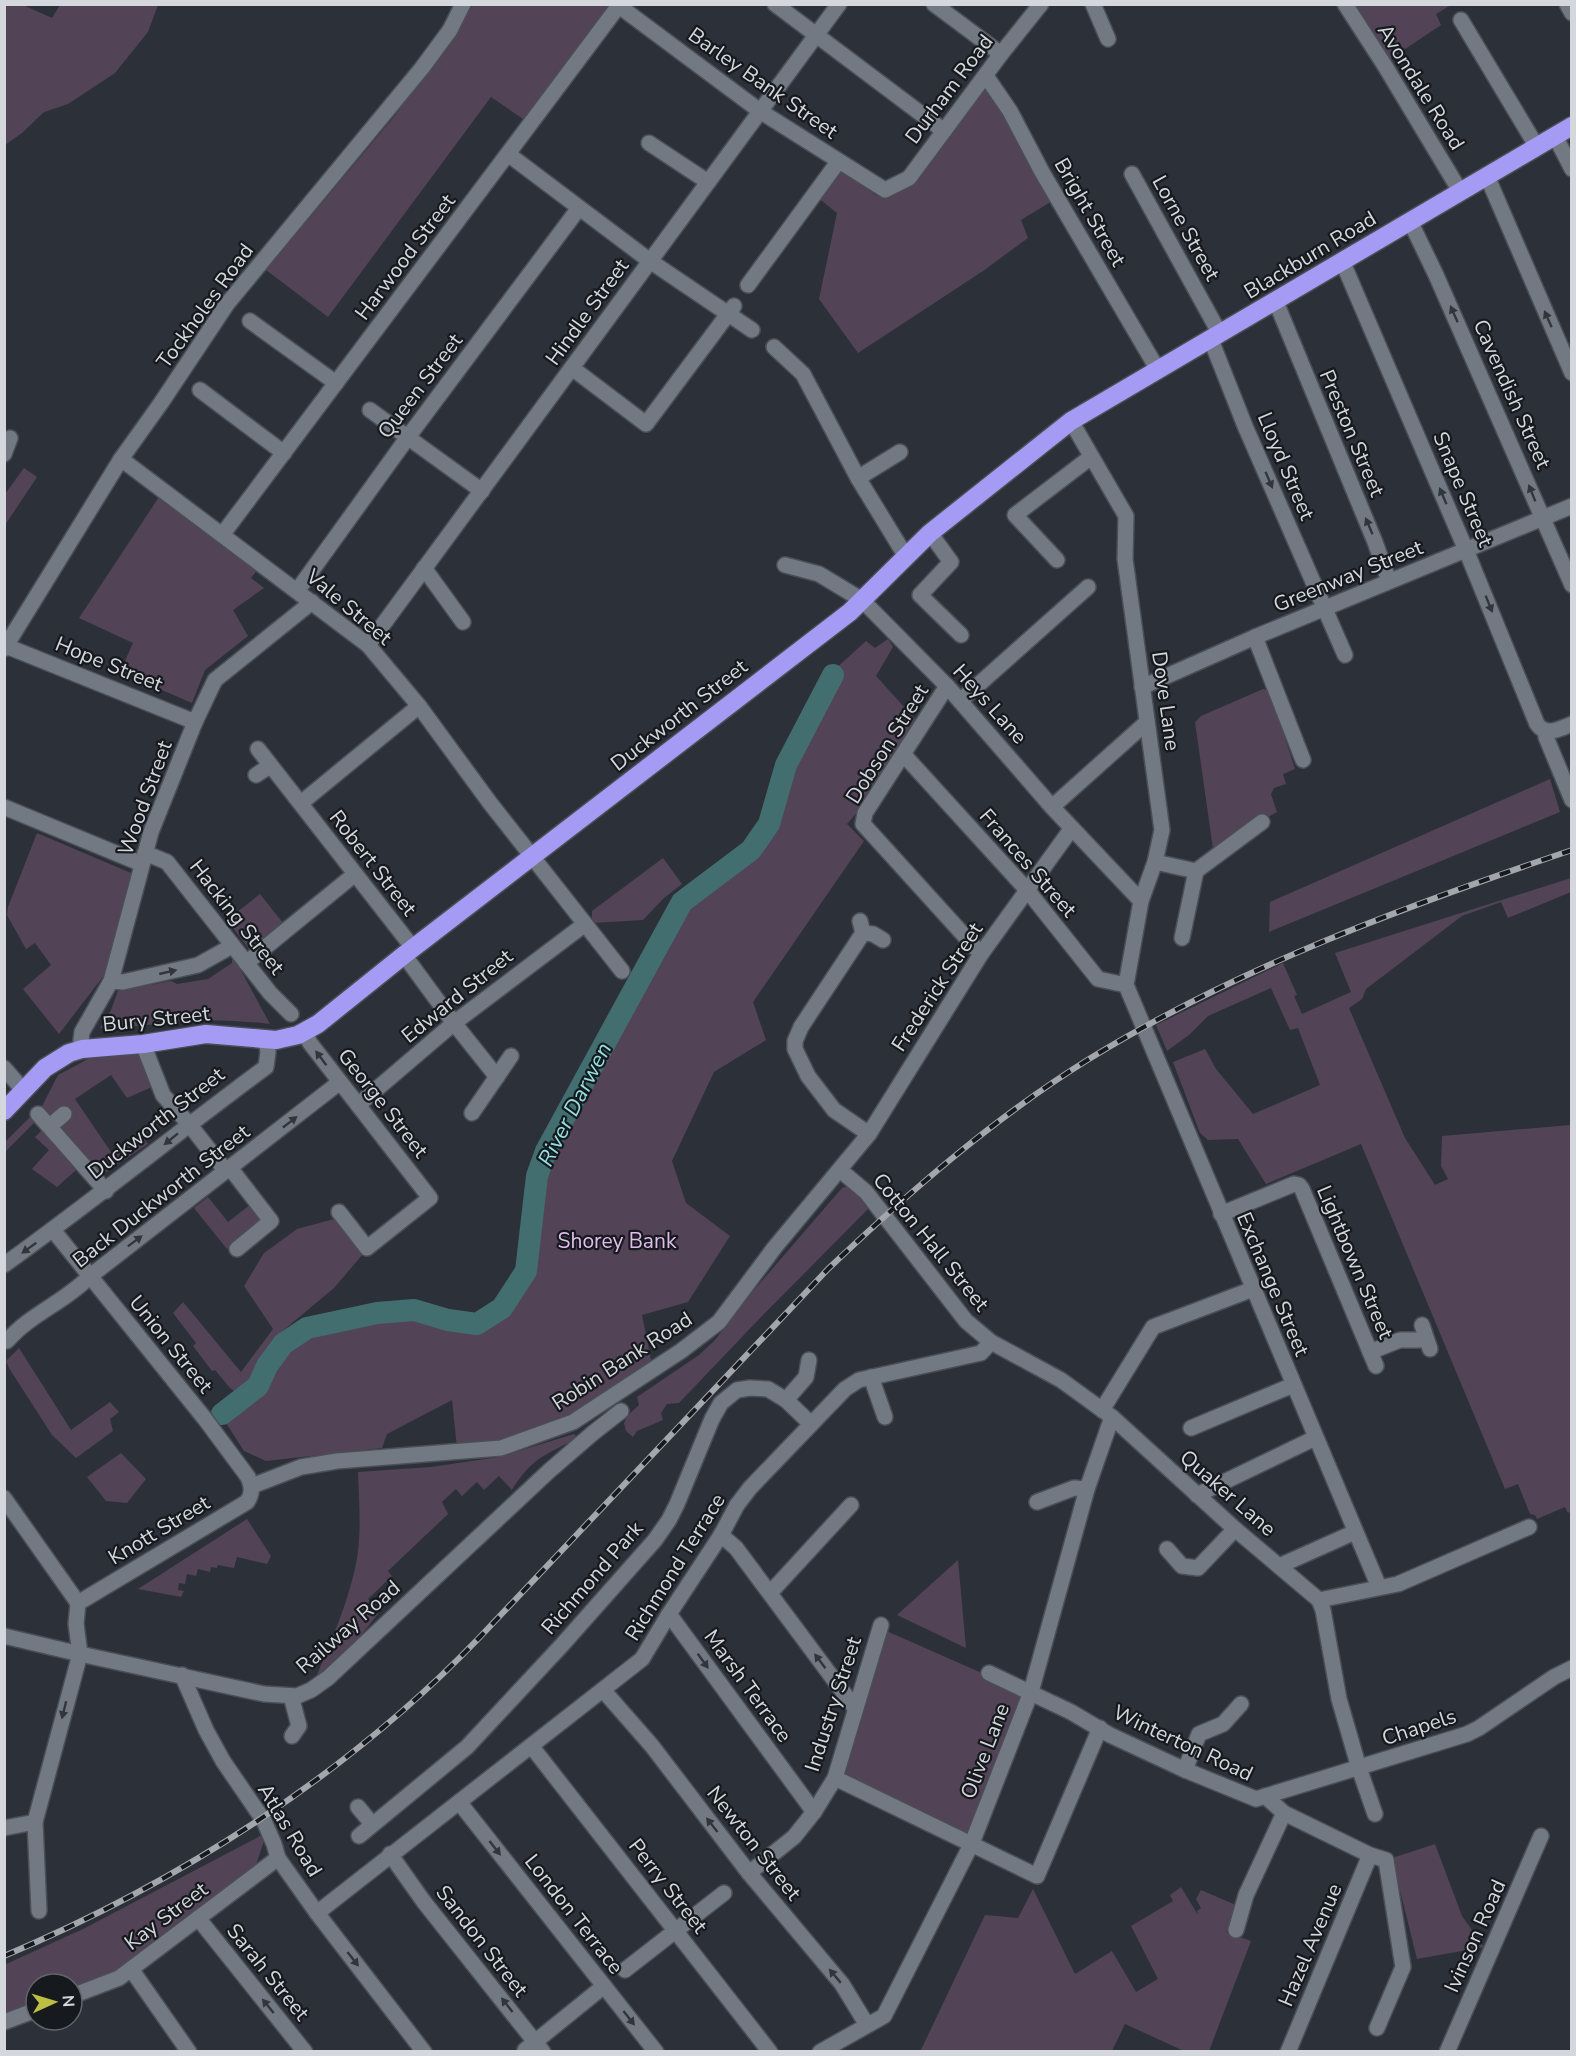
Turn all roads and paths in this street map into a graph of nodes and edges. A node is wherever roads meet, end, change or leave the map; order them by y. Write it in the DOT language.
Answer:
graph roads {
  1 [pos="463,4"];
  2 [pos="775,4"];
  3 [pos="839,4"];
  4 [pos="934,4"];
  5 [pos="1041,4"];
  6 [pos="1093,4"];
  7 [pos="1345,4"];
  8 [pos="1567,4"];
  9 [pos="620,5"];
  10 [pos="1572,13"];
  11 [pos="1461,20"];
  12 [pos="816,35"];
  13 [pos="1108,39"];
  14 [pos="1001,54"];
  15 [pos="986,76"];
  16 [pos="760,111"];
  17 [pos="1572,126"];
  18 [pos="944,131"];
  19 [pos="1555,136"];
  20 [pos="649,143"];
  21 [pos="1537,147"];
  22 [pos="508,154"];
  23 [pos="838,162"];
  24 [pos="1572,169"];
  25 [pos="1132,174"];
  26 [pos="1487,176"];
  27 [pos="708,182"];
  28 [pos="885,190"];
  29 [pos="1460,191"];
  30 [pos="579,208"];
  31 [pos="1410,221"];
  32 [pos="650,261"];
  33 [pos="1342,263"];
  34 [pos="748,285"];
  35 [pos="1276,302"];
  36 [pos="731,310"];
  37 [pos="250,321"];
  38 [pos="752,330"];
  39 [pos="1216,337"];
  40 [pos="774,347"];
  41 [pos="572,368"];
  42 [pos="1158,370"];
  43 [pos="1572,373"];
  44 [pos="336,383"];
  45 [pos="200,390"];
  46 [pos="370,410"];
  47 [pos="1071,422"];
  48 [pos="408,437"];
  49 [pos="10,438"];
  50 [pos="900,452"];
  51 [pos="284,453"];
  52 [pos="4,454"];
  53 [pos="1091,457"];
  54 [pos="121,459"];
  55 [pos="858,478"];
  56 [pos="482,490"];
  57 [pos="1572,506"];
  58 [pos="1542,518"];
  59 [pos="930,533"];
  60 [pos="222,535"];
  61 [pos="1466,550"];
  62 [pos="905,555"];
  63 [pos="1057,560"];
  64 [pos="784,565"];
  65 [pos="424,568"];
  66 [pos="1389,581"];
  67 [pos="1572,585"];
  68 [pos="1088,587"];
  69 [pos="297,591"];
  70 [pos="862,600"];
  71 [pos="312,602"];
  72 [pos="1325,608"];
  73 [pos="463,622"];
  74 [pos="961,635"];
  75 [pos="1255,637"];
  76 [pos="368,645"];
  77 [pos="5,647"];
  78 [pos="1345,656"];
  79 [pos="947,686"];
  80 [pos="1142,687"];
  81 [pos="960,700"];
  82 [pos="419,706"];
  83 [pos="195,722"];
  84 [pos="1147,722"];
  85 [pos="1572,724"];
  86 [pos="1546,731"];
  87 [pos="258,749"];
  88 [pos="904,755"];
  89 [pos="1303,760"];
  90 [pos="270,766"];
  91 [pos="256,775"];
  92 [pos="1570,795"];
  93 [pos="301,803"];
  94 [pos="4,807"];
  95 [pos="1052,807"];
  96 [pos="1262,822"];
  97 [pos="1072,828"];
  98 [pos="532,857"];
  99 [pos="144,858"];
  100 [pos="1155,862"];
  101 [pos="1196,872"];
  102 [pos="355,874"];
  103 [pos="1028,891"];
  104 [pos="1141,901"];
  105 [pos="585,924"];
  106 [pos="1182,938"];
  107 [pos="883,940"];
  108 [pos="232,946"];
  109 [pos="408,952"];
  110 [pos="981,954"];
  111 [pos="246,963"];
  112 [pos="622,971"];
  113 [pos="111,981"];
  114 [pos="1128,991"];
  115 [pos="291,1014"];
  116 [pos="454,1023"];
  117 [pos="305,1032"];
  118 [pos="266,1040"];
  119 [pos="143,1044"];
  120 [pos="82,1049"];
  121 [pos="511,1056"];
  122 [pos="4,1068"];
  123 [pos="497,1077"];
  124 [pos="340,1082"];
  125 [pos="24,1091"];
  126 [pos="358,1106"];
  127 [pos="4,1111"];
  128 [pos="38,1113"];
  129 [pos="472,1113"];
  130 [pos="64,1114"];
  131 [pos="189,1124"];
  132 [pos="50,1126"];
  133 [pos="869,1134"];
  134 [pos="228,1170"];
  135 [pos="840,1170"];
  136 [pos="106,1191"];
  137 [pos="339,1212"];
  138 [pos="1221,1214"];
  139 [pos="53,1230"];
  140 [pos="243,1249"];
  141 [pos="4,1265"];
  142 [pos="89,1277"];
  143 [pos="1253,1289"];
  144 [pos="1426,1337"];
  145 [pos="7,1341"];
  146 [pos="991,1342"];
  147 [pos="809,1360"];
  148 [pos="871,1377"];
  149 [pos="1293,1385"];
  150 [pos="786,1400"];
  151 [pos="621,1411"];
  152 [pos="1107,1413"];
  153 [pos="885,1417"];
  154 [pos="811,1424"];
  155 [pos="1191,1428"];
  156 [pos="1315,1438"];
  157 [pos="252,1486"];
  158 [pos="1087,1489"];
  159 [pos="1197,1495"];
  160 [pos="4,1498"];
  161 [pos="1037,1502"];
  162 [pos="851,1505"];
  163 [pos="1528,1527"];
  164 [pos="1234,1529"];
  165 [pos="1355,1532"];
  166 [pos="721,1535"];
  167 [pos="1167,1549"];
  168 [pos="1279,1566"];
  169 [pos="1379,1587"];
  170 [pos="770,1593"];
  171 [pos="1318,1600"];
  172 [pos="78,1603"];
  173 [pos="669,1614"];
  174 [pos="881,1624"];
  175 [pos="4,1636"];
  176 [pos="80,1654"];
  177 [pos="1572,1668"];
  178 [pos="989,1673"];
  179 [pos="183,1675"];
  180 [pos="603,1690"];
  181 [pos="1031,1692"];
  182 [pos="291,1696"];
  183 [pos="1241,1704"];
  184 [pos="855,1708"];
  185 [pos="1100,1728"];
  186 [pos="292,1736"];
  187 [pos="532,1746"];
  188 [pos="1359,1768"];
  189 [pos="1185,1770"];
  190 [pos="835,1778"];
  191 [pos="1265,1796"];
  192 [pos="459,1802"];
  193 [pos="358,1807"];
  194 [pos="814,1812"];
  195 [pos="1284,1814"];
  196 [pos="1376,1814"];
  197 [pos="35,1822"];
  198 [pos="372,1824"];
  199 [pos="4,1828"];
  200 [pos="358,1836"];
  201 [pos="1541,1836"];
  202 [pos="972,1843"];
  203 [pos="390,1854"];
  204 [pos="1370,1855"];
  205 [pos="278,1858"];
  206 [pos="750,1873"];
  207 [pos="724,1893"];
  208 [pos="39,1911"];
  209 [pos="317,1913"];
  210 [pos="198,1918"];
  211 [pos="1236,1930"];
  212 [pos="676,1931"];
  213 [pos="131,1969"];
  214 [pos="625,1970"];
  215 [pos="604,1986"];
  216 [pos="84,1991"];
  217 [pos="24,2014"];
  218 [pos="4,2022"];
  219 [pos="867,2025"];
  220 [pos="1377,2028"];
  221 [pos="534,2048"];
  222 [pos="189,2052"];
  223 [pos="305,2052"];
  224 [pos="424,2052"];
  225 [pos="656,2052"];
  226 [pos="770,2052"];
  227 [pos="820,2052"];
  228 [pos="1288,2052"];
  229 [pos="1447,2052"];
  1 -- 54 [label="street, Tockholes Road"];
  2 -- 12 [label="street"];
  3 -- 12 [label="street, Hindle Street"];
  4 -- 14 [label="street"];
  5 -- 14 [label="street, Durham Road"];
  6 -- 13 [label="street"];
  7 -- 29 [label="street, Avondale Road"];
  8 -- 10 [label="street"];
  9 -- 16 [label="street, Barley Bank Street"];
  9 -- 22 [label="street, Harwood Street"];
  11 -- 21 [label="street"];
  12 -- 16 [label="street, Hindle Street"];
  12 -- 18 [label="street"];
  14 -- 15 [label="street, Durham Road"];
  15 -- 18 [label="street, Durham Road"];
  15 -- 42 [label="street, Bright Street"];
  16 -- 23 [label="street, Barley Bank Street"];
  16 -- 27 [label="street, Hindle Street"];
  17 -- 19 [label="highway, Blackburn Road"];
  18 -- 28 [label="street, Durham Road"];
  19 -- 21 [label="highway, Blackburn Road"];
  19 -- 24 [label="street"];
  20 -- 27 [label="street"];
  21 -- 26 [label="highway, Blackburn Road"];
  22 -- 30 [label="street"];
  22 -- 44 [label="street, Harwood Street"];
  23 -- 28 [label="street, Barley Bank Street"];
  23 -- 34 [label="street"];
  25 -- 39 [label="street, Lorne Street"];
  26 -- 29 [label="highway, Blackburn Road"];
  43 -- 26 [label="street, one-way"];
  27 -- 32 [label="street, Hindle Street"];
  29 -- 31 [label="highway, Blackburn Road"];
  30 -- 32 [label="street"];
  30 -- 48 [label="street, Queen Street"];
  31 -- 33 [label="highway, Blackburn Road"];
  58 -- 31 [label="street, Cavendish Street, one-way"];
  32 -- 36 [label="street"];
  32 -- 41 [label="street, Hindle Street"];
  33 -- 35 [label="highway, Blackburn Road"];
  61 -- 33 [label="street, Snape Street, one-way"];
  35 -- 39 [label="highway, Blackburn Road"];
  66 -- 35 [label="street, Preston Street, one-way"];
  36 -- 38 [label="street"];
  36 -- 41 [label="street"];
  37 -- 44 [label="street"];
  39 -- 42 [label="highway, Blackburn Road"];
  39 -- 72 [label="street, Lloyd Street, one-way"];
  40 -- 55 [label="street"];
  41 -- 56 [label="street, Hindle Street"];
  42 -- 47 [label="highway, Blackburn Road"];
  44 -- 51 [label="street, Harwood Street"];
  45 -- 51 [label="street"];
  46 -- 48 [label="street"];
  47 -- 53 [label="street, Dove Lane"];
  47 -- 59 [label="highway, Duckworth Street"];
  48 -- 56 [label="street"];
  48 -- 69 [label="street, Queen Street"];
  49 -- 52 [label="street"];
  50 -- 55 [label="street"];
  51 -- 60 [label="street, Harwood Street"];
  53 -- 63 [label="street"];
  53 -- 80 [label="street, Dove Lane"];
  54 -- 60 [label="street, Vale Street"];
  54 -- 77 [label="street, Tockholes Road"];
  55 -- 62 [label="street"];
  56 -- 65 [label="street, Hindle Street"];
  57 -- 58 [label="street, Greenway Street"];
  58 -- 61 [label="street, Greenway Street"];
  58 -- 67 [label="street, Cavendish Street"];
  59 -- 62 [label="highway, Duckworth Street"];
  59 -- 74 [label="street"];
  60 -- 69 [label="street, Vale Street"];
  61 -- 66 [label="street, Greenway Street"];
  61 -- 86 [label="street, Snape Street, one-way"];
  62 -- 70 [label="highway, Duckworth Street"];
  64 -- 70 [label="street, Heys Lane"];
  65 -- 73 [label="street"];
  65 -- 76 [label="street, Hindle Street"];
  66 -- 72 [label="street, Greenway Street"];
  68 -- 81 [label="street"];
  69 -- 71 [label="street, Vale Street"];
  70 -- 79 [label="street, Heys Lane"];
  70 -- 98 [label="highway, Duckworth Street"];
  71 -- 76 [label="street, Vale Street"];
  71 -- 83 [label="street, Wood Street"];
  72 -- 75 [label="street, Greenway Street"];
  72 -- 78 [label="street, Lloyd Street"];
  75 -- 80 [label="street, Greenway Street"];
  75 -- 89 [label="street"];
  76 -- 82 [label="street, Vale Street"];
  77 -- 83 [label="street, Hope Street"];
  79 -- 81 [label="street, Heys Lane"];
  79 -- 88 [label="street, Dobson Street"];
  80 -- 84 [label="street, Dove Lane"];
  81 -- 95 [label="street, Heys Lane"];
  82 -- 93 [label="street"];
  82 -- 98 [label="street, Vale Street"];
  83 -- 99 [label="street, Wood Street"];
  84 -- 95 [label="street"];
  84 -- 100 [label="street, Dove Lane"];
  85 -- 86 [label="street"];
  86 -- 92 [label="street, Snape Street"];
  87 -- 90 [label="street, Robert Street"];
  88 -- 103 [label="street, Frances Street"];
  88 -- 110 [label="street, Dobson Street"];
  90 -- 91 [label="street"];
  90 -- 93 [label="street, Robert Street"];
  93 -- 102 [label="street, Robert Street"];
  94 -- 99 [label="street, Hacking Street"];
  95 -- 97 [label="street, Heys Lane"];
  96 -- 101 [label="street"];
  97 -- 103 [label="street, Frederick Street"];
  97 -- 104 [label="street, Heys Lane"];
  98 -- 105 [label="street, Vale Street"];
  98 -- 109 [label="highway, Duckworth Street"];
  99 -- 108 [label="street, Hacking Street"];
  99 -- 113 [label="street, Wood Street"];
  100 -- 101 [label="street"];
  100 -- 104 [label="street, Dove Lane"];
  101 -- 106 [label="street"];
  102 -- 109 [label="street, Robert Street"];
  102 -- 111 [label="street"];
  103 -- 110 [label="street, Frederick Street"];
  103 -- 114 [label="street, Frances Street"];
  104 -- 114 [label="street, Dove Lane"];
  105 -- 112 [label="street, Vale Street"];
  105 -- 116 [label="street, Edward Street"];
  107 -- 133 [label="street"];
  108 -- 111 [label="street, Hacking Street"];
  113 -- 108 [label="street, one-way"];
  109 -- 116 [label="street, Robert Street"];
  109 -- 117 [label="highway, Duckworth Street"];
  110 -- 133 [label="street, Frederick Street"];
  111 -- 115 [label="street, Hacking Street"];
  113 -- 120 [label="street, Wood Street"];
  114 -- 138 [label="street, Exchange Street"];
  116 -- 123 [label="street, Robert Street"];
  116 -- 126 [label="street, Edward Street"];
  117 -- 118 [label="highway, Bury Street"];
  124 -- 117 [label="street, George Street, one-way"];
  118 -- 119 [label="highway, Bury Street"];
  118 -- 131 [label="street, Duckworth Street"];
  119 -- 120 [label="highway, Bury Street"];
  119 -- 131 [label="street"];
  120 -- 125 [label="highway, Bury Street"];
  121 -- 123 [label="street"];
  122 -- 125 [label="street"];
  123 -- 129 [label="street"];
  124 -- 126 [label="street, George Street"];
  134 -- 124 [label="street, Back Duckworth Street, one-way"];
  125 -- 127 [label="highway, Bury Street"];
  126 -- 137 [label="street, George Street"];
  128 -- 132 [label="street"];
  130 -- 132 [label="street"];
  131 -- 134 [label="street"];
  131 -- 136 [label="street, Duckworth Street, one-way"];
  132 -- 136 [label="street"];
  133 -- 135 [label="street, Frederick Street"];
  134 -- 140 [label="street"];
  142 -- 134 [label="street, Back Duckworth Street, one-way"];
  135 -- 146 [label="street, Cotton Hall Street"];
  135 -- 157 [label="street, Robin Bank Road"];
  136 -- 139 [label="street, Duckworth Street"];
  138 -- 143 [label="street, Exchange Street"];
  138 -- 144 [label="street, Lightbown Street"];
  139 -- 141 [label="street, Duckworth Street, one-way"];
  139 -- 142 [label="street, Union Street"];
  142 -- 145 [label="street, Back Duckworth Street"];
  142 -- 157 [label="street, Union Street"];
  143 -- 149 [label="street, Exchange Street"];
  143 -- 152 [label="street, Olive Lane"];
  146 -- 148 [label="street, Richmond Terrace"];
  146 -- 152 [label="street, Cotton Hall Street"];
  147 -- 150 [label="street"];
  148 -- 153 [label="street"];
  148 -- 154 [label="street, Richmond Terrace"];
  149 -- 155 [label="street"];
  149 -- 156 [label="street, Exchange Street"];
  150 -- 154 [label="street, Richmond Park"];
  150 -- 198 [label="street, Richmond Park"];
  151 -- 182 [label="street, Railway Road"];
  152 -- 158 [label="street, Olive Lane"];
  152 -- 159 [label="street, Quaker Lane"];
  154 -- 166 [label="street, Richmond Terrace"];
  156 -- 159 [label="street"];
  156 -- 165 [label="street, Exchange Street"];
  157 -- 172 [label="street, Knott Street"];
  158 -- 161 [label="street"];
  158 -- 181 [label="street, Olive Lane"];
  159 -- 164 [label="street, Quaker Lane"];
  160 -- 172 [label="street"];
  162 -- 170 [label="street"];
  163 -- 169 [label="street"];
  164 -- 167 [label="street"];
  164 -- 168 [label="street, Quaker Lane"];
  165 -- 168 [label="street"];
  165 -- 169 [label="street, Exchange Street"];
  166 -- 170 [label="street"];
  166 -- 173 [label="street, Richmond Terrace"];
  168 -- 171 [label="street, Quaker Lane"];
  169 -- 171 [label="street"];
  184 -- 170 [label="street, one-way"];
  171 -- 188 [label="street"];
  172 -- 176 [label="street"];
  173 -- 180 [label="street, Richmond Terrace"];
  173 -- 194 [label="street, Marsh Terrace, one-way"];
  174 -- 184 [label="street, Industry Street"];
  175 -- 176 [label="street, Railway Road"];
  176 -- 179 [label="street, Railway Road"];
  176 -- 197 [label="street, one-way"];
  177 -- 188 [label="street, Chapels"];
  178 -- 181 [label="street, Winterton Road"];
  179 -- 182 [label="street, Railway Road"];
  179 -- 205 [label="street, Atlas Road"];
  180 -- 187 [label="street, Richmond Terrace"];
  206 -- 180 [label="street, Newton Street, one-way"];
  181 -- 185 [label="street, Winterton Road"];
  181 -- 202 [label="street, Olive Lane"];
  182 -- 186 [label="street"];
  183 -- 189 [label="street"];
  184 -- 190 [label="street, Industry Street"];
  185 -- 189 [label="street, Winterton Road"];
  185 -- 202 [label="street"];
  187 -- 192 [label="street, Richmond Terrace"];
  187 -- 212 [label="street, Perry Street"];
  188 -- 191 [label="street, Chapels"];
  188 -- 196 [label="street"];
  189 -- 191 [label="street, Winterton Road"];
  190 -- 194 [label="street, Industry Street"];
  190 -- 202 [label="street"];
  191 -- 195 [label="street, Winterton Road"];
  192 -- 203 [label="street, Richmond Terrace"];
  192 -- 215 [label="street, London Terrace, one-way"];
  193 -- 198 [label="street"];
  194 -- 206 [label="street, Industry Street"];
  195 -- 204 [label="street, Winterton Road"];
  195 -- 211 [label="street"];
  197 -- 199 [label="street"];
  197 -- 208 [label="street"];
  198 -- 200 [label="street, Richmond Park"];
  201 -- 229 [label="street, Ivinson Road"];
  202 -- 219 [label="street, Olive Lane"];
  203 -- 209 [label="street, Richmond Terrace"];
  221 -- 203 [label="street, Sandon Street, one-way"];
  204 -- 220 [label="street, Winterton Road"];
  204 -- 228 [label="street, Hazel Avenue"];
  205 -- 209 [label="street, Atlas Road"];
  205 -- 210 [label="street, Kay Street"];
  219 -- 206 [label="street, Newton Street, one-way"];
  207 -- 212 [label="street"];
  209 -- 224 [label="street, Atlas Road, one-way"];
  210 -- 213 [label="street, Kay Street"];
  223 -- 210 [label="street, Sarah Street, one-way"];
  212 -- 214 [label="street"];
  212 -- 226 [label="street, Perry Street"];
  213 -- 216 [label="street, Kay Street"];
  213 -- 222 [label="street"];
  215 -- 221 [label="street"];
  215 -- 225 [label="street, London Terrace, one-way"];
  217 -- 218 [label="street"];
  219 -- 227 [label="street, Olive Lane"];
}
